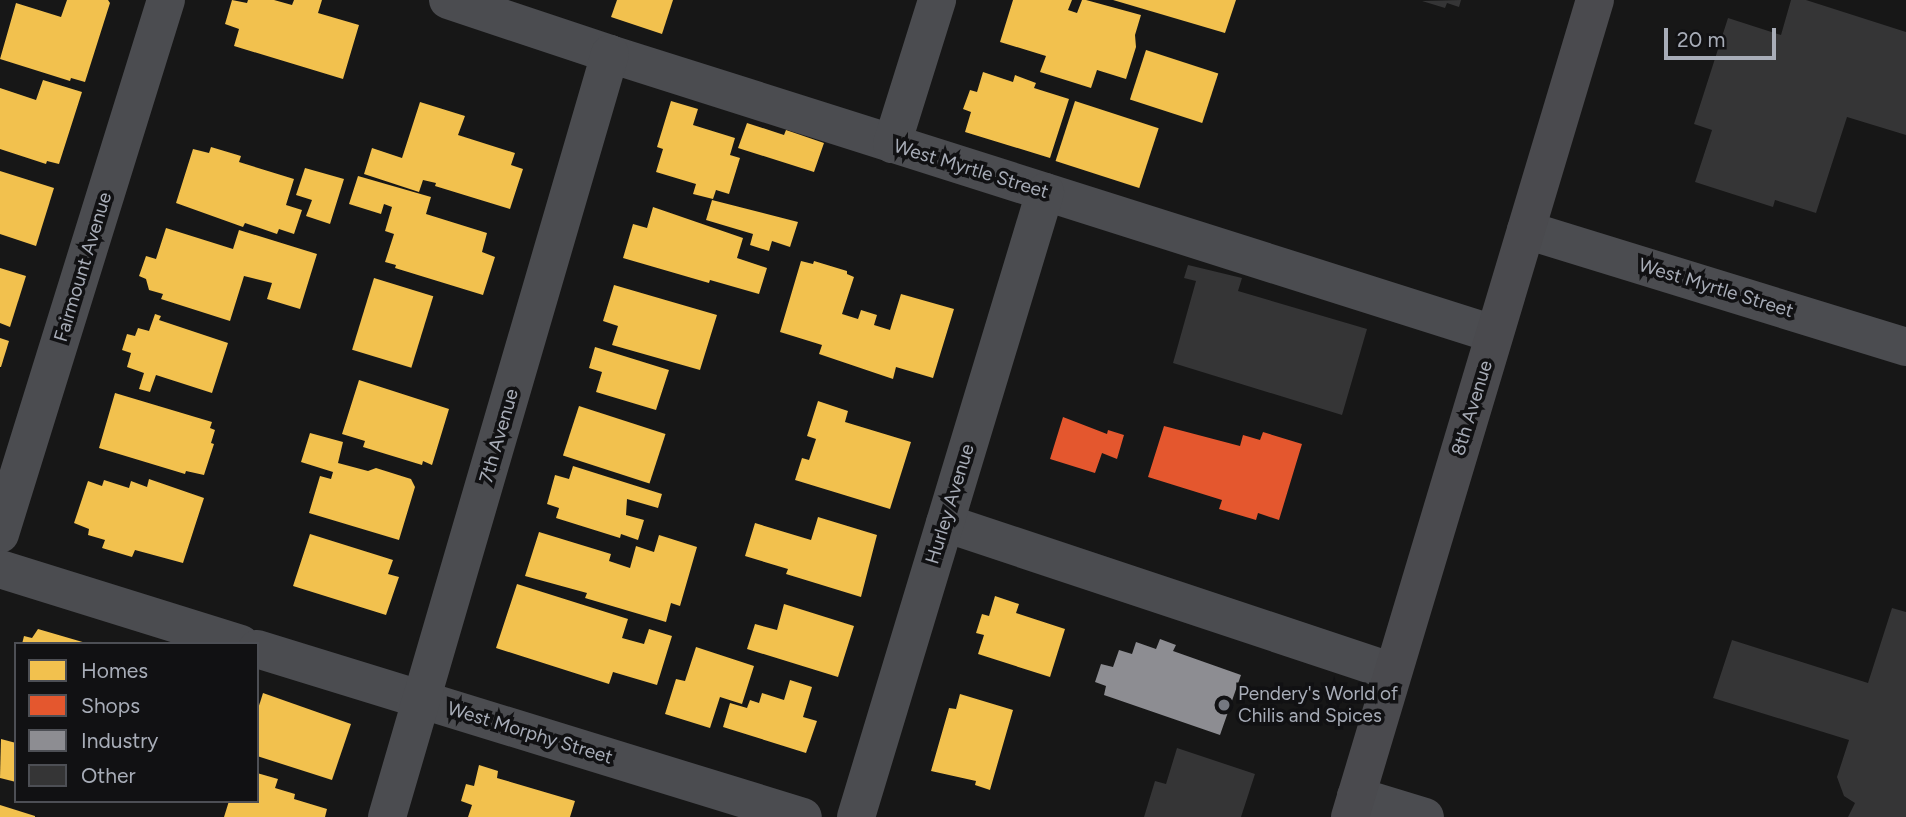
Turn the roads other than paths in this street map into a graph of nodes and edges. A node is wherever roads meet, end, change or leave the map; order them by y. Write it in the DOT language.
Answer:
graph roads {
  1 [pos="166,0"];
  2 [pos="448,0"];
  3 [pos="937,0"];
  4 [pos="1595,0"];
  5 [pos="610,54"];
  6 [pos="891,144"];
  7 [pos="1045,192"];
  8 [pos="1526,230"];
  9 [pos="1494,334"];
  10 [pos="1906,347"];
  11 [pos="945,523"];
  12 [pos="0,534"];
  13 [pos="0,569"];
  14 [pos="236,642"];
  15 [pos="259,650"];
  16 [pos="1393,671"];
  17 [pos="423,700"];
  18 [pos="1353,807"];
  19 [pos="387,817"];
  20 [pos="803,817"];
  21 [pos="856,817"];
  22 [pos="1425,817"];
  1 -- 12 [label="street, Fairmount Avenue"];
  2 -- 5 [label="street, West Myrtle Street"];
  3 -- 6 [label="street"];
  4 -- 8 [label="main road, 8th Avenue"];
  5 -- 6 [label="street, West Myrtle Street"];
  5 -- 17 [label="street, 7th Avenue"];
  6 -- 7 [label="street, West Myrtle Street"];
  7 -- 9 [label="street, West Myrtle Street"];
  7 -- 11 [label="street, Hurley Avenue"];
  8 -- 9 [label="main road, 8th Avenue"];
  8 -- 10 [label="street, West Myrtle Street"];
  9 -- 16 [label="main road, 8th Avenue"];
  11 -- 16 [label="street"];
  11 -- 21 [label="street, Hurley Avenue"];
  13 -- 14 [label="street"];
  15 -- 17 [label="street, West Morphy Street"];
  16 -- 18 [label="main road, 8th Avenue"];
  17 -- 19 [label="street, 7th Avenue"];
  17 -- 20 [label="street, West Morphy Street"];
  18 -- 22 [label="street"];
}
